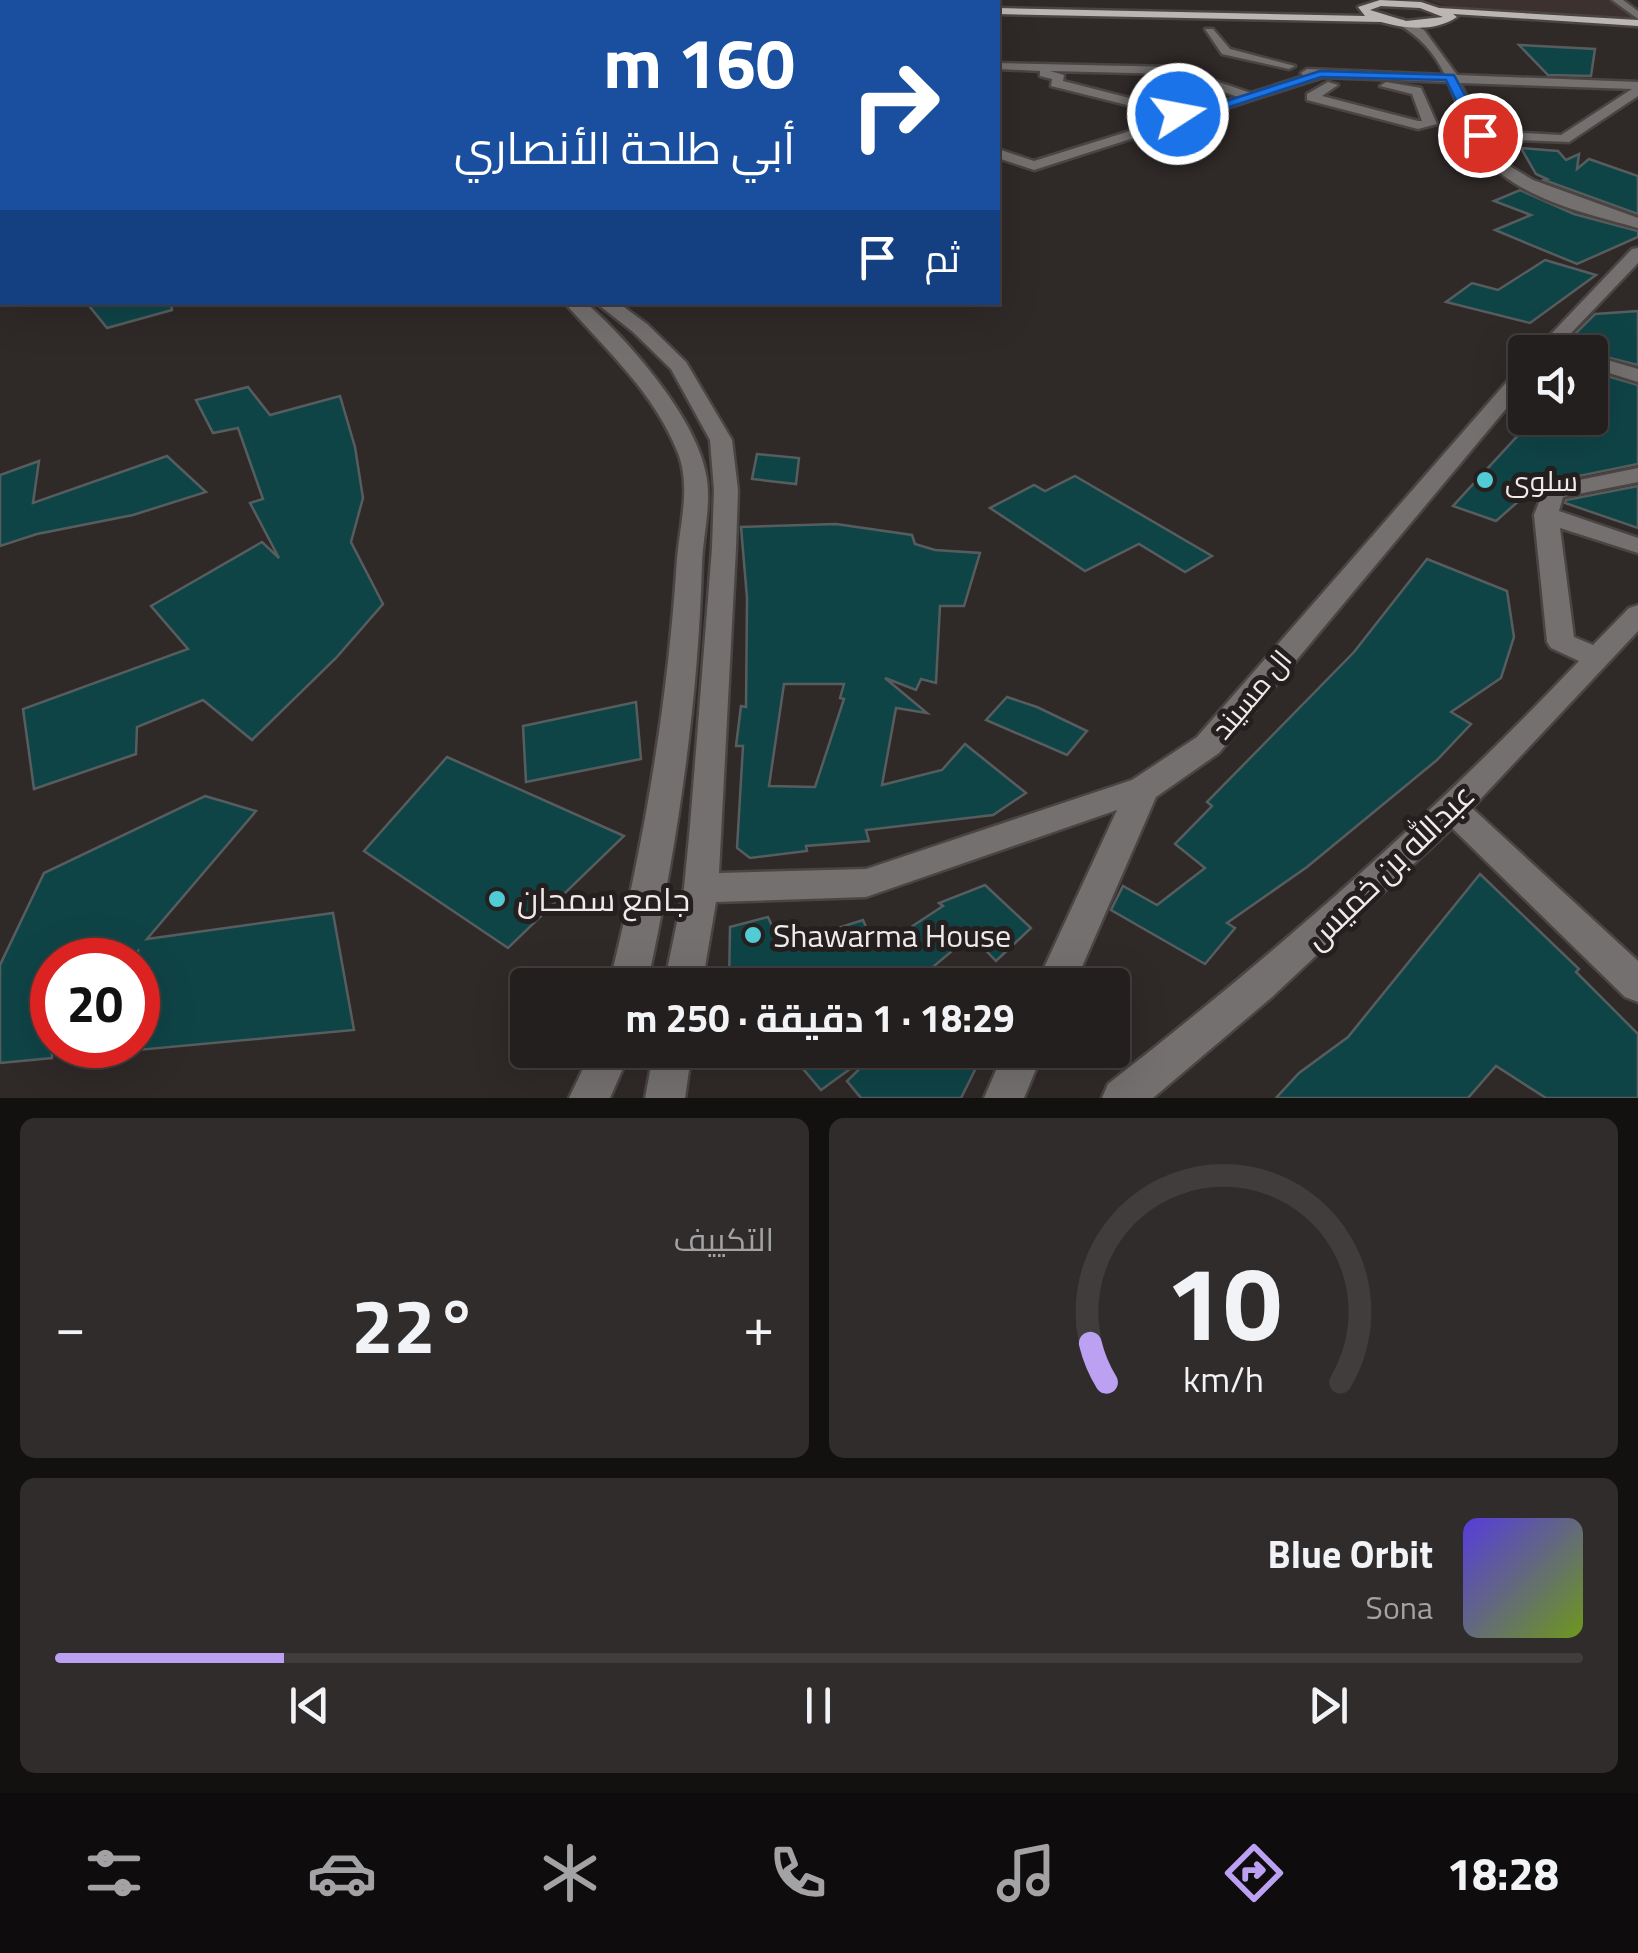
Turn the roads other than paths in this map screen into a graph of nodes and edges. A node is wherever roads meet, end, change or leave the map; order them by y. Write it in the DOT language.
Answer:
graph roads {
  1 [pos="1387,0"];
  2 [pos="1417,0"];
  3 [pos="1618,0"];
  4 [pos="1366,7"];
  5 [pos="1000,8"];
  6 [pos="1000,8"];
  7 [pos="1439,16"];
  8 [pos="1382,19"];
  9 [pos="1402,22"];
  10 [pos="1638,23"];
  11 [pos="1209,31"];
  12 [pos="1431,39"];
  13 [pos="1000,68"];
  14 [pos="1000,68"];
  15 [pos="1040,71"];
  16 [pos="1323,76"];
  17 [pos="1450,77"];
  18 [pos="1230,88"];
  19 [pos="1638,88"];
  20 [pos="1250,97"];
  21 [pos="1622,102"];
  22 [pos="1638,104"];
  23 [pos="1189,116"];
  24 [pos="1480,135"];
  25 [pos="1000,154"];
  26 [pos="1638,222"];
  27 [pos="1638,253"];
  28 [pos="576,305"];
  29 [pos="608,305"];
  30 [pos="1565,335"];
  31 [pos="659,346"];
  32 [pos="621,354"];
  33 [pos="1608,367"];
  34 [pos="1638,376"];
  35 [pos="1508,393"];
  36 [pos="1638,475"];
  37 [pos="1546,515"];
  38 [pos="1638,546"];
  39 [pos="1638,614"];
  40 [pos="1597,658"];
  41 [pos="1143,789"];
  42 [pos="1452,809"];
  43 [pos="701,888"];
  44 [pos="632,968"];
  45 [pos="685,968"];
  46 [pos="1062,968"];
  47 [pos="1638,985"];
  48 [pos="603,1068"];
  49 [pos="670,1068"];
  50 [pos="1017,1068"];
  51 [pos="589,1098"];
  52 [pos="665,1098"];
  53 [pos="1004,1098"];
  54 [pos="1122,1098"];
  1 -- 4 [label="main road"];
  2 -- 7 [label="main road"];
  3 -- 10 [label="street"];
  4 -- 5 [label="main road"];
  4 -- 7 [label="main road"];
  4 -- 8 [label="main road"];
  6 -- 8 [label="main road"];
  7 -- 9 [label="main road"];
  7 -- 10 [label="main road"];
  7 -- 12 [label="street"];
  8 -- 9 [label="main road"];
  9 -- 12 [label="street"];
  11 -- 16 [label="street"];
  12 -- 17 [label="street"];
  13 -- 15 [label="street"];
  14 -- 18 [label="street"];
  15 -- 18 [label="street"];
  15 -- 23 [label="street"];
  16 -- 16 [label="street"];
  16 -- 17 [label="street"];
  16 -- 20 [label="street"];
  17 -- 19 [label="street"];
  17 -- 24 [label="street"];
  18 -- 20 [label="street"];
  19 -- 21 [label="street"];
  20 -- 23 [label="street"];
  21 -- 22 [label="street"];
  21 -- 24 [label="street"];
  23 -- 25 [label="street"];
  24 -- 26 [label="street"];
  27 -- 30 [label="street"];
  28 -- 32 [label="street"];
  29 -- 31 [label="street"];
  31 -- 32 [label="street"];
  31 -- 43 [label="street"];
  32 -- 44 [label="street"];
  33 -- 34 [label="street"];
  35 -- 41 [label="street, ال مسيند"];
  36 -- 37 [label="street"];
  37 -- 38 [label="street"];
  37 -- 40 [label="street"];
  39 -- 40 [label="street, عبدالله بن خميس"];
  40 -- 42 [label="street, عبدالله بن خميس"];
  41 -- 43 [label="street, ال مسيند"];
  41 -- 46 [label="street"];
  42 -- 47 [label="street"];
  42 -- 54 [label="street, عبدالله بن خميس"];
  43 -- 45 [label="street"];
  48 -- 51 [label="street"];
  49 -- 52 [label="street"];
  50 -- 53 [label="street"];
}
